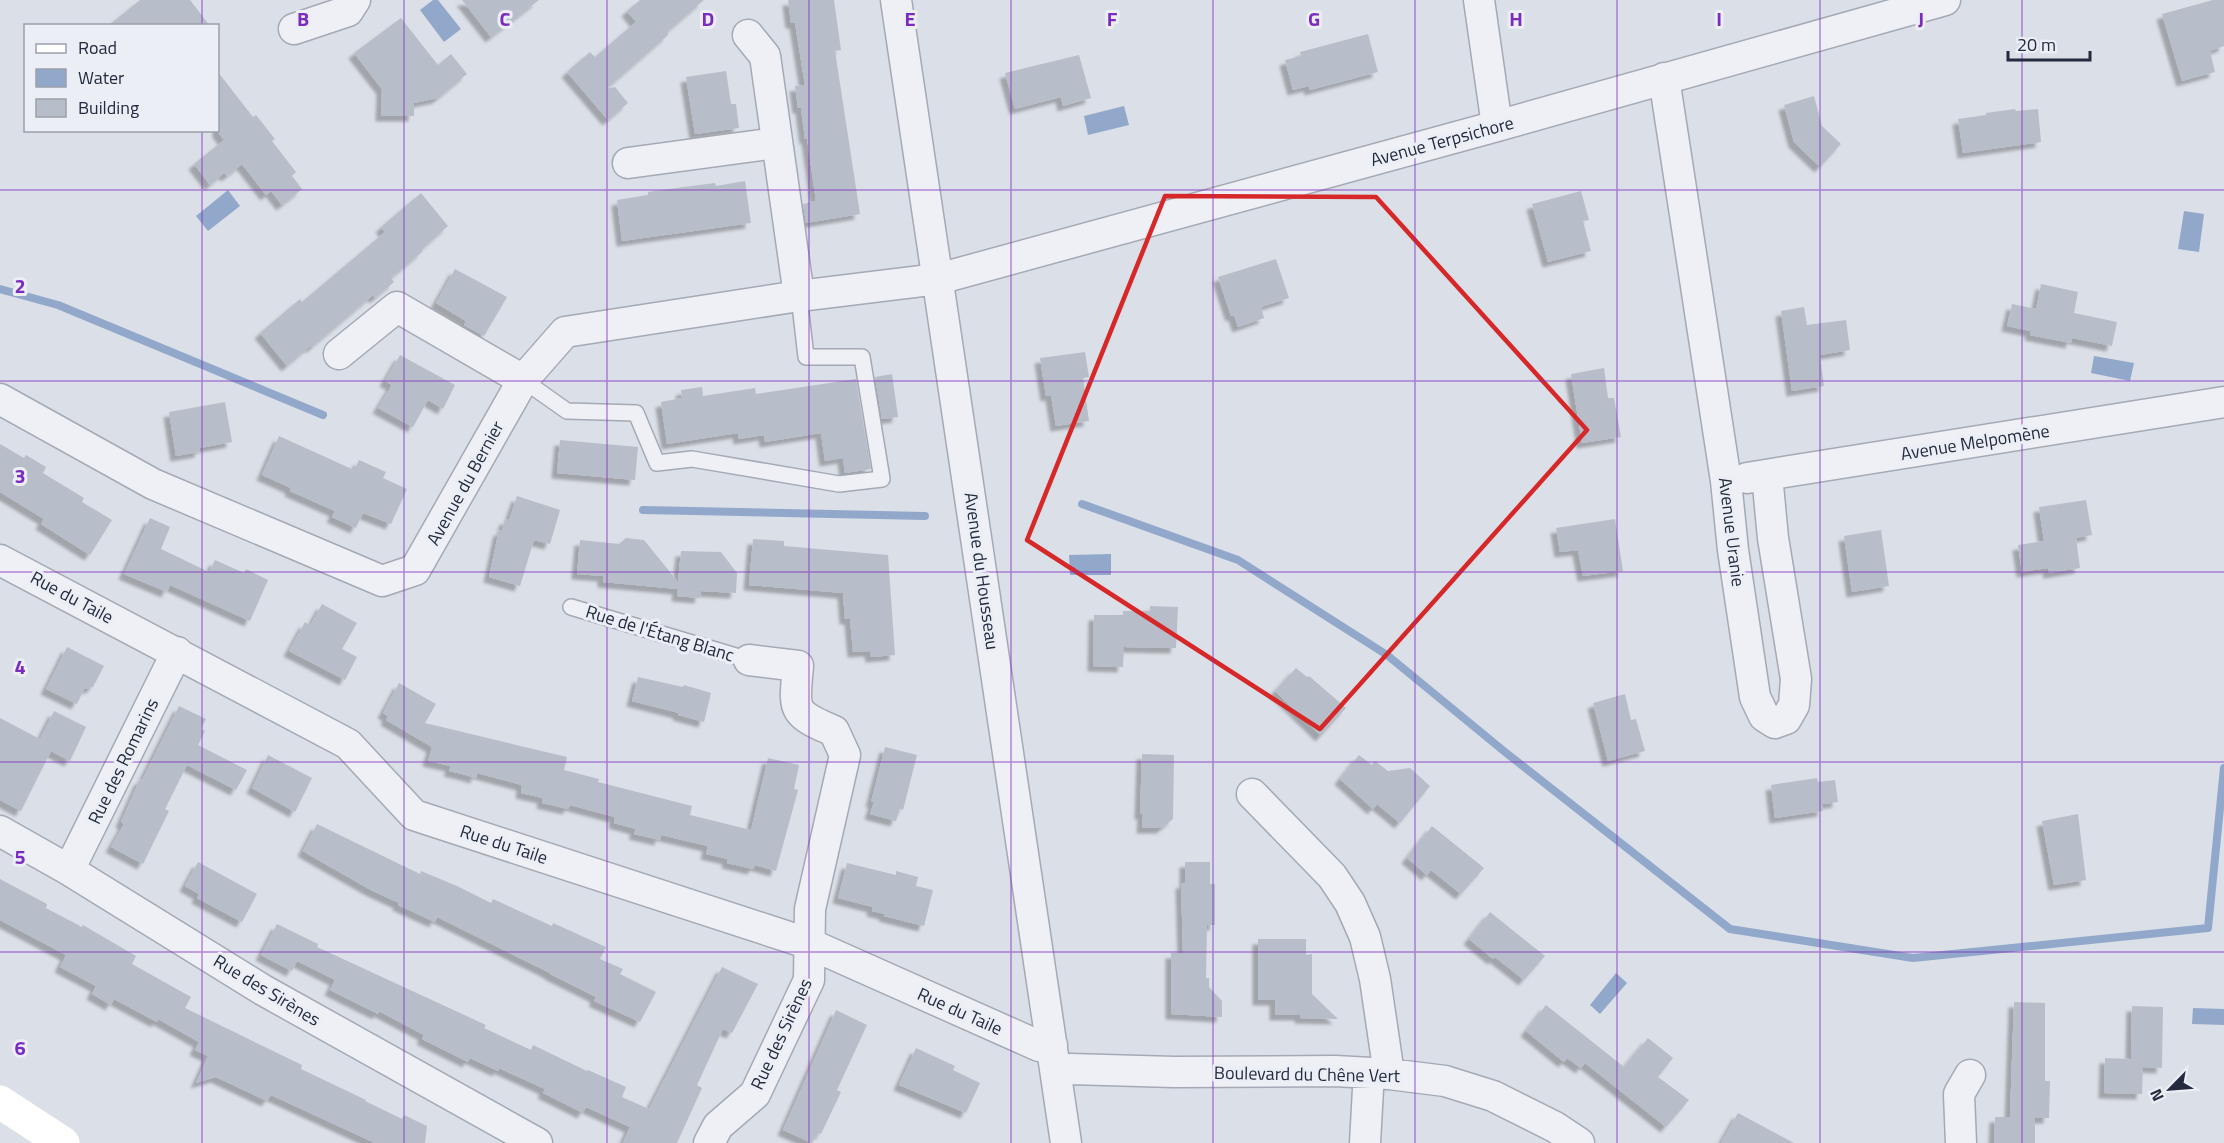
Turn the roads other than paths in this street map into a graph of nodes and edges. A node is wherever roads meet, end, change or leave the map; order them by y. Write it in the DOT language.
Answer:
graph roads {
  1 [pos="355,0"];
  2 [pos="896,0"];
  3 [pos="1479,0"];
  4 [pos="1945,0"];
  5 [pos="294,29"];
  6 [pos="748,35"];
  7 [pos="1664,78"];
  8 [pos="1497,126"];
  9 [pos="776,143"];
  10 [pos="628,163"];
  11 [pos="938,279"];
  12 [pos="799,296"];
  13 [pos="339,354"];
  14 [pos="523,380"];
  15 [pos="0,399"];
  16 [pos="2224,402"];
  17 [pos="1767,475"];
  18 [pos="1726,481"];
  19 [pos="0,560"];
  20 [pos="571,607"];
  21 [pos="177,652"];
  22 [pos="749,660"];
  23 [pos="1252,794"];
  24 [pos="0,831"];
  25 [pos="69,870"];
  26 [pos="810,944"];
  27 [pos="1054,1058"];
  28 [pos="1378,1073"];
  29 [pos="1970,1075"];
  30 [pos="0,1102"];
  31 [pos="63,1143"];
  32 [pos="537,1143"];
  33 [pos="710,1143"];
  34 [pos="1066,1143"];
  35 [pos="1365,1143"];
  36 [pos="1579,1143"];
  37 [pos="1961,1143"];
  1 -- 5 [label="street"];
  2 -- 11 [label="street, Avenue du Housseau"];
  3 -- 8 [label="street"];
  4 -- 7 [label="street, Avenue Terpsichore"];
  6 -- 9 [label="street"];
  7 -- 8 [label="street, Avenue Terpsichore"];
  7 -- 18 [label="street, Avenue Uranie"];
  8 -- 11 [label="street, Avenue Terpsichore"];
  9 -- 10 [label="street"];
  9 -- 12 [label="street"];
  11 -- 12 [label="street, Avenue du Bernier"];
  11 -- 27 [label="street, Avenue du Housseau"];
  12 -- 14 [label="street, Avenue du Bernier"];
  12 -- 14 [label="lane"];
  13 -- 14 [label="street"];
  14 -- 15 [label="street, Avenue du Bernier"];
  16 -- 17 [label="street, Avenue Melpomène"];
  17 -- 18 [label="street, Avenue Melpomène"];
  17 -- 18 [label="street, Avenue Uranie"];
  19 -- 21 [label="street, Rue du Taile"];
  20 -- 22 [label="lane, Rue de l'Étang Blanc"];
  21 -- 25 [label="street, Rue des Romarins"];
  21 -- 26 [label="street, Rue du Taile"];
  22 -- 26 [label="street"];
  23 -- 28 [label="street"];
  24 -- 25 [label="street, Rue des Sirènes"];
  25 -- 32 [label="street, Rue des Sirènes"];
  26 -- 27 [label="street, Rue du Taile"];
  26 -- 33 [label="street, Rue des Sirènes"];
  27 -- 28 [label="street, Boulevard du Chêne Vert"];
  27 -- 34 [label="street, Avenue du Housseau"];
  28 -- 35 [label="street"];
  28 -- 36 [label="street, Boulevard du Chêne Vert"];
  29 -- 37 [label="street"];
  30 -- 31 [label="main road"];
}
